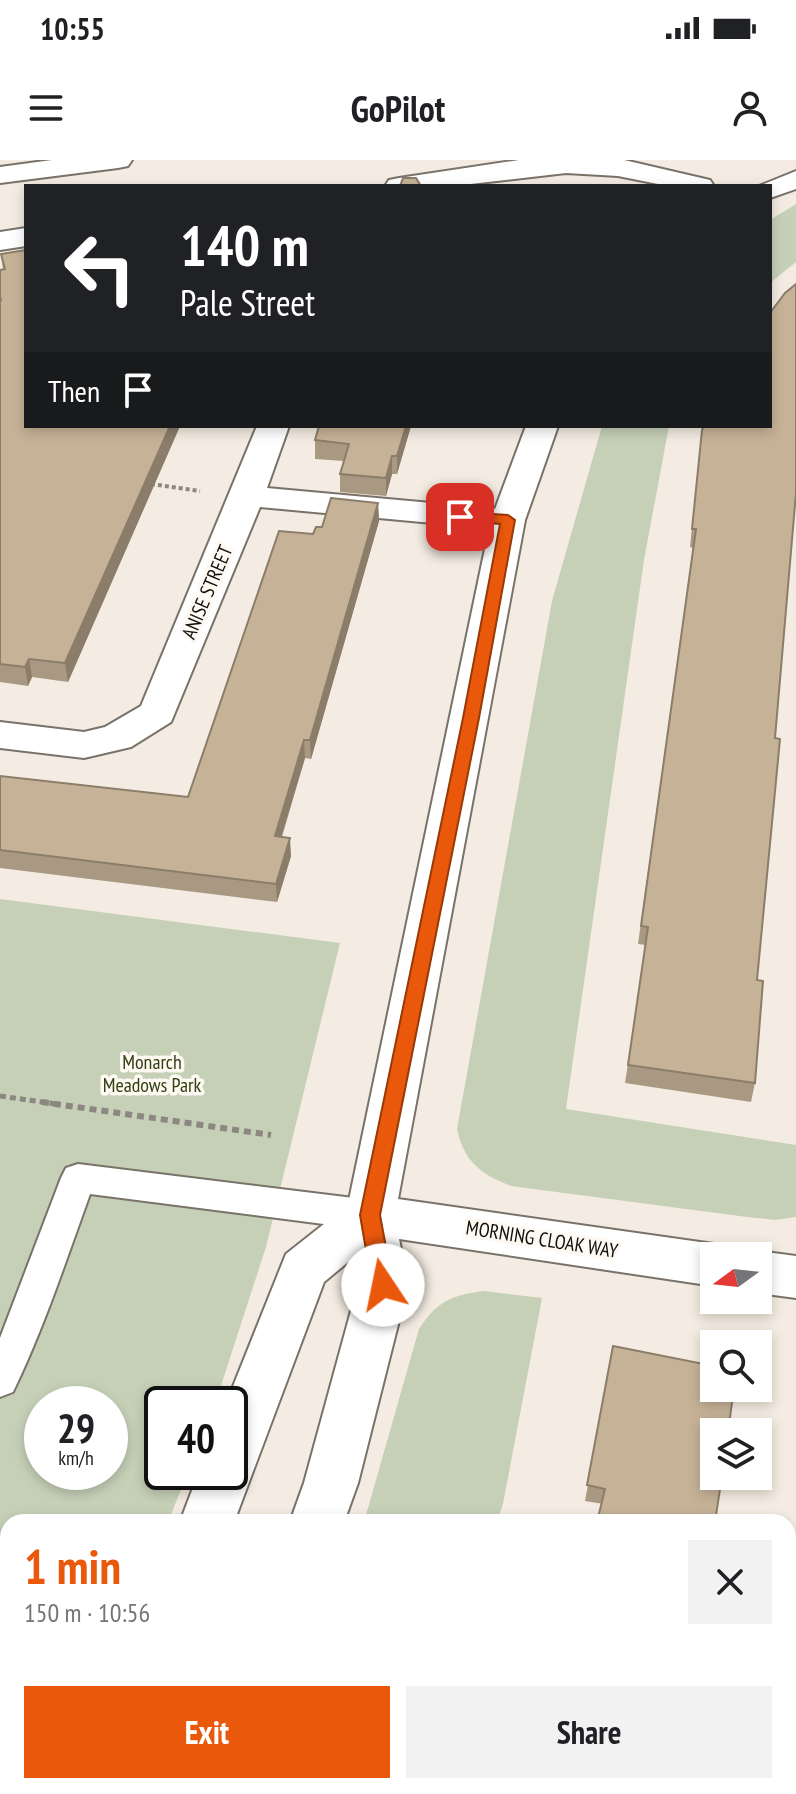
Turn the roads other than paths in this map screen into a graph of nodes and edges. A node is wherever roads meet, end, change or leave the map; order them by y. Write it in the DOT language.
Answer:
graph roads {
  1 [pos="118,160"];
  2 [pos="0,175"];
  3 [pos="796,179"];
  4 [pos="413,184"];
  5 [pos="692,184"];
  6 [pos="772,189"];
  7 [pos="24,237"];
  8 [pos="0,241"];
  9 [pos="272,428"];
  10 [pos="541,428"];
  11 [pos="247,496"];
  12 [pos="508,520"];
  13 [pos="0,735"];
  14 [pos="370,1215"];
  15 [pos="700,1263"];
  16 [pos="772,1274"];
  17 [pos="796,1277"];
  18 [pos="0,1380"];
  19 [pos="248,1415"];
  20 [pos="219,1490"];
  21 [pos="210,1514"];
  22 [pos="320,1514"];
  1 -- 2 [label="main road"];
  3 -- 6 [label="main road"];
  4 -- 5 [label="main road"];
  7 -- 8 [label="main road"];
  9 -- 11 [label="main road, ANISE STREET"];
  10 -- 12 [label="main road"];
  11 -- 12 [label="main road"];
  11 -- 13 [label="main road, ANISE STREET"];
  12 -- 14 [label="main road"];
  14 -- 15 [label="main road, MORNING CLOAK WAY"];
  14 -- 18 [label="lane"];
  14 -- 19 [label="main road"];
  14 -- 22 [label="main road"];
  16 -- 17 [label="main road"];
  20 -- 21 [label="main road"];
}
